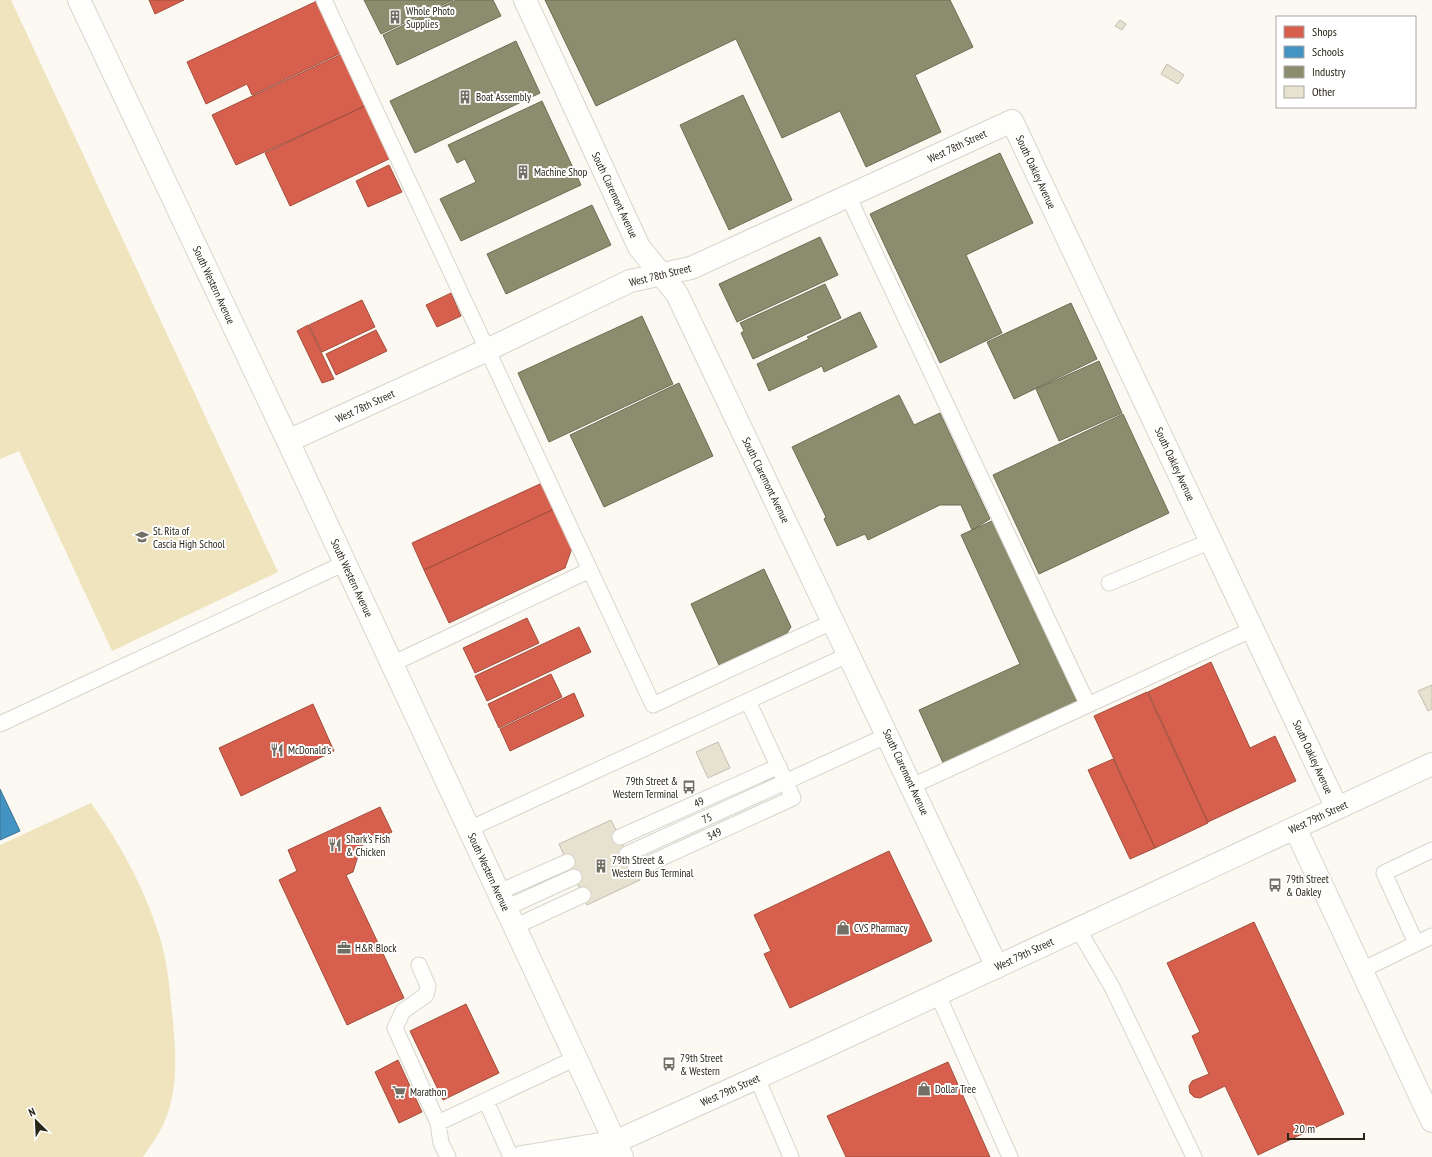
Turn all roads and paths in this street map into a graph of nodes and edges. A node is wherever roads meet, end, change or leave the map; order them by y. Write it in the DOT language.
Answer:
graph roads {
  1 [pos="79,0"];
  2 [pos="324,0"];
  3 [pos="525,0"];
  4 [pos="1012,121"];
  5 [pos="848,196"];
  6 [pos="661,274"];
  7 [pos="487,350"];
  8 [pos="288,441"];
  9 [pos="1211,541"];
  10 [pos="345,563"];
  11 [pos="590,570"];
  12 [pos="1109,583"];
  13 [pos="834,622"];
  14 [pos="1253,629"];
  15 [pos="850,654"];
  16 [pos="392,664"];
  17 [pos="748,702"];
  18 [pos="1088,704"];
  19 [pos="0,724"];
  20 [pos="888,735"];
  21 [pos="1432,764"];
  22 [pos="779,766"];
  23 [pos="786,782"];
  24 [pos="912,786"];
  25 [pos="1337,808"];
  26 [pos="1295,828"];
  27 [pos="469,830"];
  28 [pos="620,837"];
  29 [pos="1432,850"];
  30 [pos="628,854"];
  31 [pos="567,862"];
  32 [pos="635,870"];
  33 [pos="574,877"];
  34 [pos="583,895"];
  35 [pos="506,909"];
  36 [pos="1078,929"];
  37 [pos="1432,936"];
  38 [pos="1416,943"];
  39 [pos="419,965"];
  40 [pos="997,967"];
  41 [pos="1362,970"];
  42 [pos="938,994"];
  43 [pos="576,1058"];
  44 [pos="757,1078"];
  45 [pos="486,1101"];
  46 [pos="1432,1121"];
  47 [pos="438,1123"];
  48 [pos="619,1149"];
  49 [pos="448,1157"];
  50 [pos="512,1157"];
  51 [pos="522,1157"];
  52 [pos="594,1157"];
  53 [pos="791,1157"];
  54 [pos="1010,1157"];
  55 [pos="1194,1157"];
  1 -- 8 [label="street, South Western Avenue"];
  2 -- 7 [label="lane"];
  3 -- 6 [label="street, South Claremont Avenue"];
  4 -- 5 [label="street, West 78th Street"];
  4 -- 9 [label="street, South Oakley Avenue"];
  5 -- 6 [label="street, West 78th Street"];
  5 -- 18 [label="lane"];
  6 -- 7 [label="street, West 78th Street"];
  6 -- 13 [label="street, South Claremont Avenue"];
  7 -- 8 [label="street, West 78th Street"];
  7 -- 11 [label="lane"];
  8 -- 10 [label="street, South Western Avenue"];
  9 -- 12 [label="lane"];
  9 -- 14 [label="street, South Oakley Avenue"];
  10 -- 16 [label="street, South Western Avenue"];
  10 -- 19 [label="lane"];
  11 -- 13 [label="lane"];
  11 -- 16 [label="lane"];
  13 -- 15 [label="street, South Claremont Avenue"];
  14 -- 18 [label="lane"];
  14 -- 25 [label="street, South Oakley Avenue"];
  15 -- 17 [label="lane"];
  15 -- 20 [label="street, South Claremont Avenue"];
  16 -- 27 [label="street, South Western Avenue"];
  17 -- 22 [label="lane"];
  17 -- 27 [label="lane"];
  18 -- 24 [label="lane"];
  20 -- 23 [label="lane, 75"];
  20 -- 24 [label="street, South Claremont Avenue"];
  21 -- 25 [label="street, West 79th Street"];
  22 -- 23 [label="lane"];
  22 -- 28 [label="lane, 49"];
  23 -- 30 [label="lane, 75"];
  23 -- 32 [label="lane, 349"];
  24 -- 40 [label="street, South Claremont Avenue"];
  25 -- 26 [label="street, West 79th Street"];
  26 -- 36 [label="street, West 79th Street"];
  26 -- 41 [label="street"];
  27 -- 35 [label="street, South Western Avenue"];
  29 -- 38 [label="lane"];
  31 -- 35 [label="lane"];
  33 -- 35 [label="lane"];
  34 -- 35 [label="lane"];
  35 -- 43 [label="street, South Western Avenue"];
  36 -- 40 [label="street, West 79th Street"];
  36 -- 55 [label="lane"];
  37 -- 38 [label="lane"];
  38 -- 41 [label="lane"];
  39 -- 47 [label="lane"];
  40 -- 42 [label="street, West 79th Street"];
  41 -- 46 [label="street"];
  42 -- 44 [label="street, West 79th Street"];
  42 -- 54 [label="lane"];
  43 -- 45 [label="lane"];
  43 -- 48 [label="street, South Western Avenue"];
  44 -- 48 [label="street, West 79th Street"];
  44 -- 53 [label="lane"];
  45 -- 47 [label="lane"];
  45 -- 50 [label="lane"];
  47 -- 49 [label="lane"];
  48 -- 51 [label="street, West 79th Street"];
  48 -- 52 [label="street, West 79th Street"];
}
